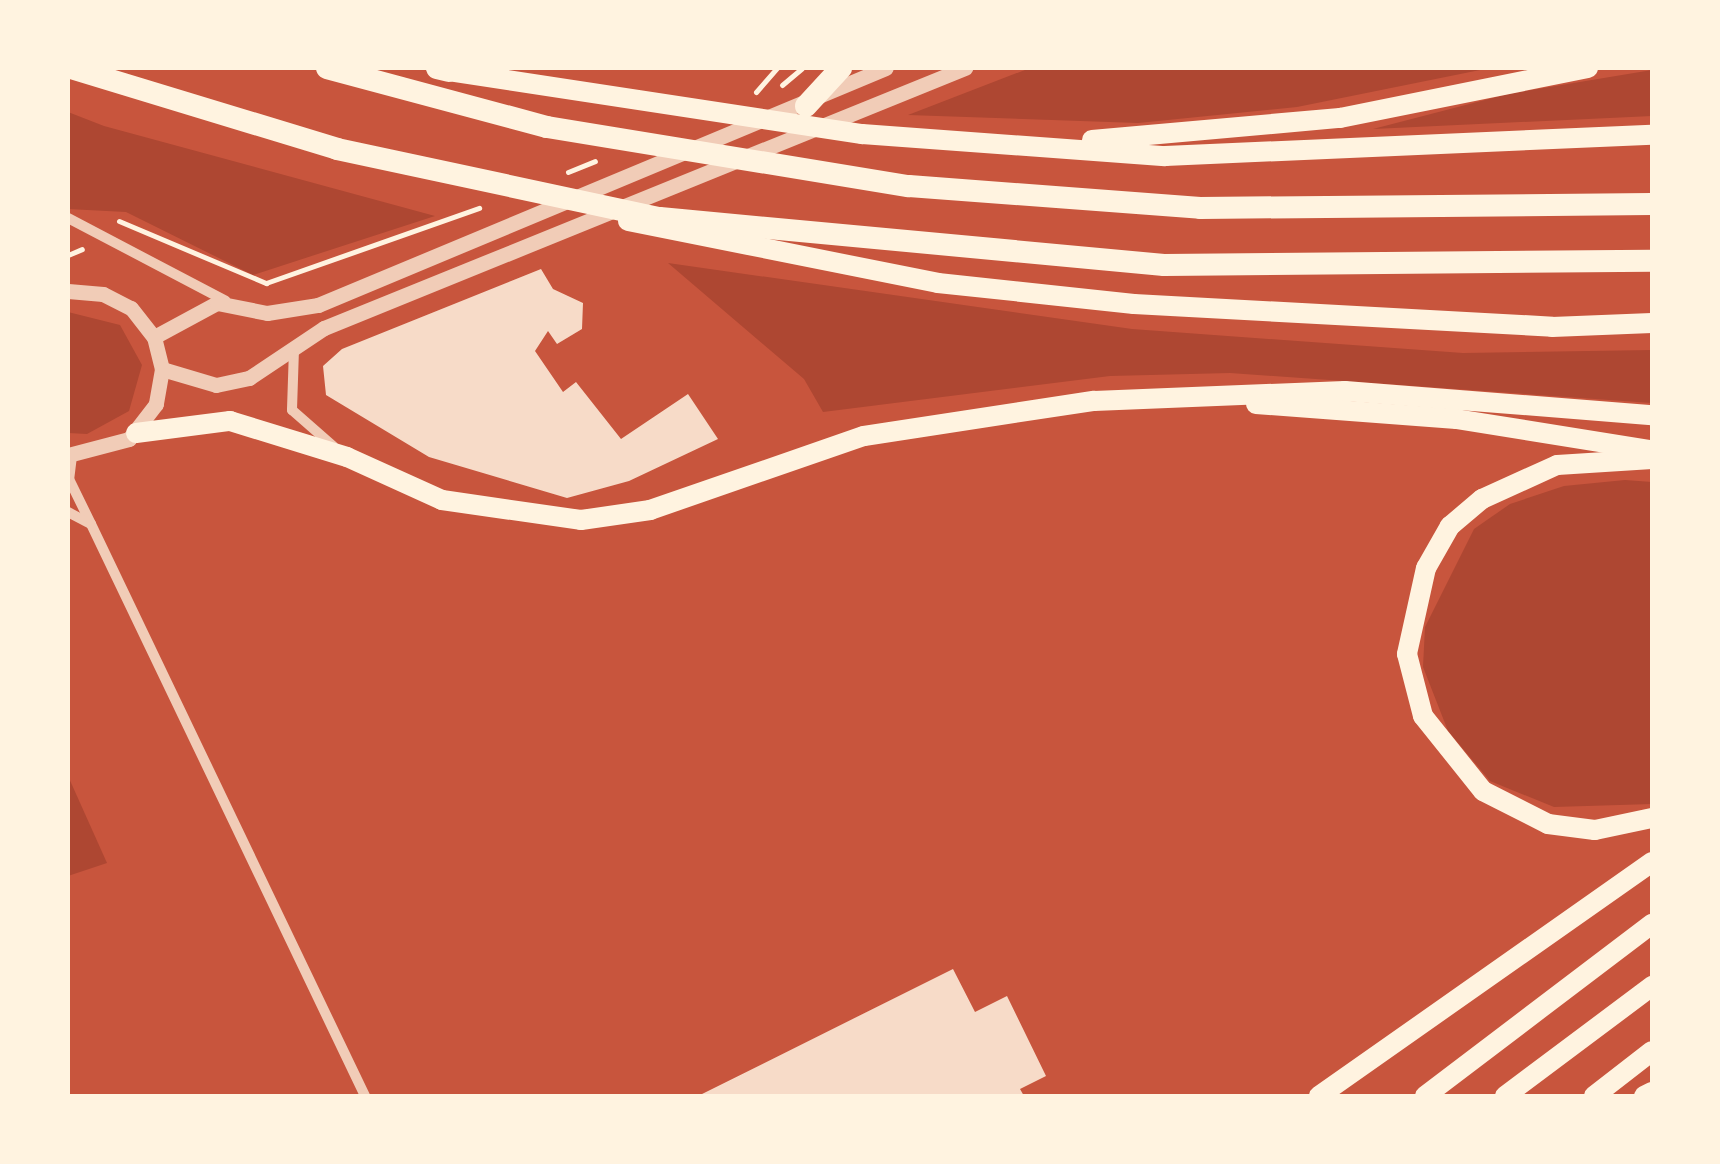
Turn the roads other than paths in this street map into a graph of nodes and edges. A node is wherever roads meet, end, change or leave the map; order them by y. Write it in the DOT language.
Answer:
graph roads {
  1 [pos="71,68"];
  2 [pos="327,68"];
  3 [pos="841,68"];
  4 [pos="886,68"];
  5 [pos="965,68"];
  6 [pos="1588,68"];
  7 [pos="443,69"];
  8 [pos="866,72"];
  9 [pos="806,106"];
  10 [pos="850,113"];
  11 [pos="1652,136"];
  12 [pos="1010,146"];
  13 [pos="1652,204"];
  14 [pos="68,218"];
  15 [pos="651,222"];
  16 [pos="1652,261"];
  17 [pos="68,292"];
  18 [pos="229,303"];
  19 [pos="1652,323"];
  20 [pos="154,337"];
  21 [pos="297,343"];
  22 [pos="162,370"];
  23 [pos="1094,401"];
  24 [pos="1652,414"];
  25 [pos="136,433"];
  26 [pos="1652,451"];
  27 [pos="69,456"];
  28 [pos="347,457"];
  29 [pos="1652,459"];
  30 [pos="68,512"];
  31 [pos="91,524"];
  32 [pos="1652,818"];
  33 [pos="1652,862"];
  34 [pos="1652,924"];
  35 [pos="1652,986"];
  36 [pos="1652,1052"];
  37 [pos="1652,1092"];
  38 [pos="365,1096"];
  39 [pos="1319,1096"];
  40 [pos="1425,1096"];
  41 [pos="1505,1096"];
  42 [pos="1594,1096"];
  43 [pos="1644,1096"];
  1 -- 15 [label="highway"];
  2 -- 13 [label="highway"];
  3 -- 9 [label="highway"];
  4 -- 8 [label="street"];
  5 -- 10 [label="street"];
  6 -- 12 [label="highway"];
  7 -- 12 [label="highway"];
  8 -- 9 [label="street"];
  8 -- 10 [label="street"];
  9 -- 18 [label="street"];
  10 -- 21 [label="street"];
  11 -- 12 [label="highway"];
  14 -- 18 [label="street"];
  15 -- 16 [label="highway"];
  15 -- 19 [label="highway"];
  17 -- 20 [label="street"];
  18 -- 20 [label="street"];
  20 -- 22 [label="street"];
  21 -- 22 [label="street"];
  21 -- 28 [label="street"];
  22 -- 25 [label="street"];
  23 -- 24 [label="highway"];
  23 -- 26 [label="highway"];
  23 -- 28 [label="highway"];
  25 -- 27 [label="street"];
  25 -- 28 [label="highway"];
  27 -- 31 [label="street"];
  29 -- 32 [label="highway"];
  30 -- 31 [label="street"];
  31 -- 38 [label="street"];
  33 -- 39 [label="highway"];
  34 -- 40 [label="highway"];
  35 -- 41 [label="highway"];
  36 -- 42 [label="highway"];
  37 -- 43 [label="highway"];
}
